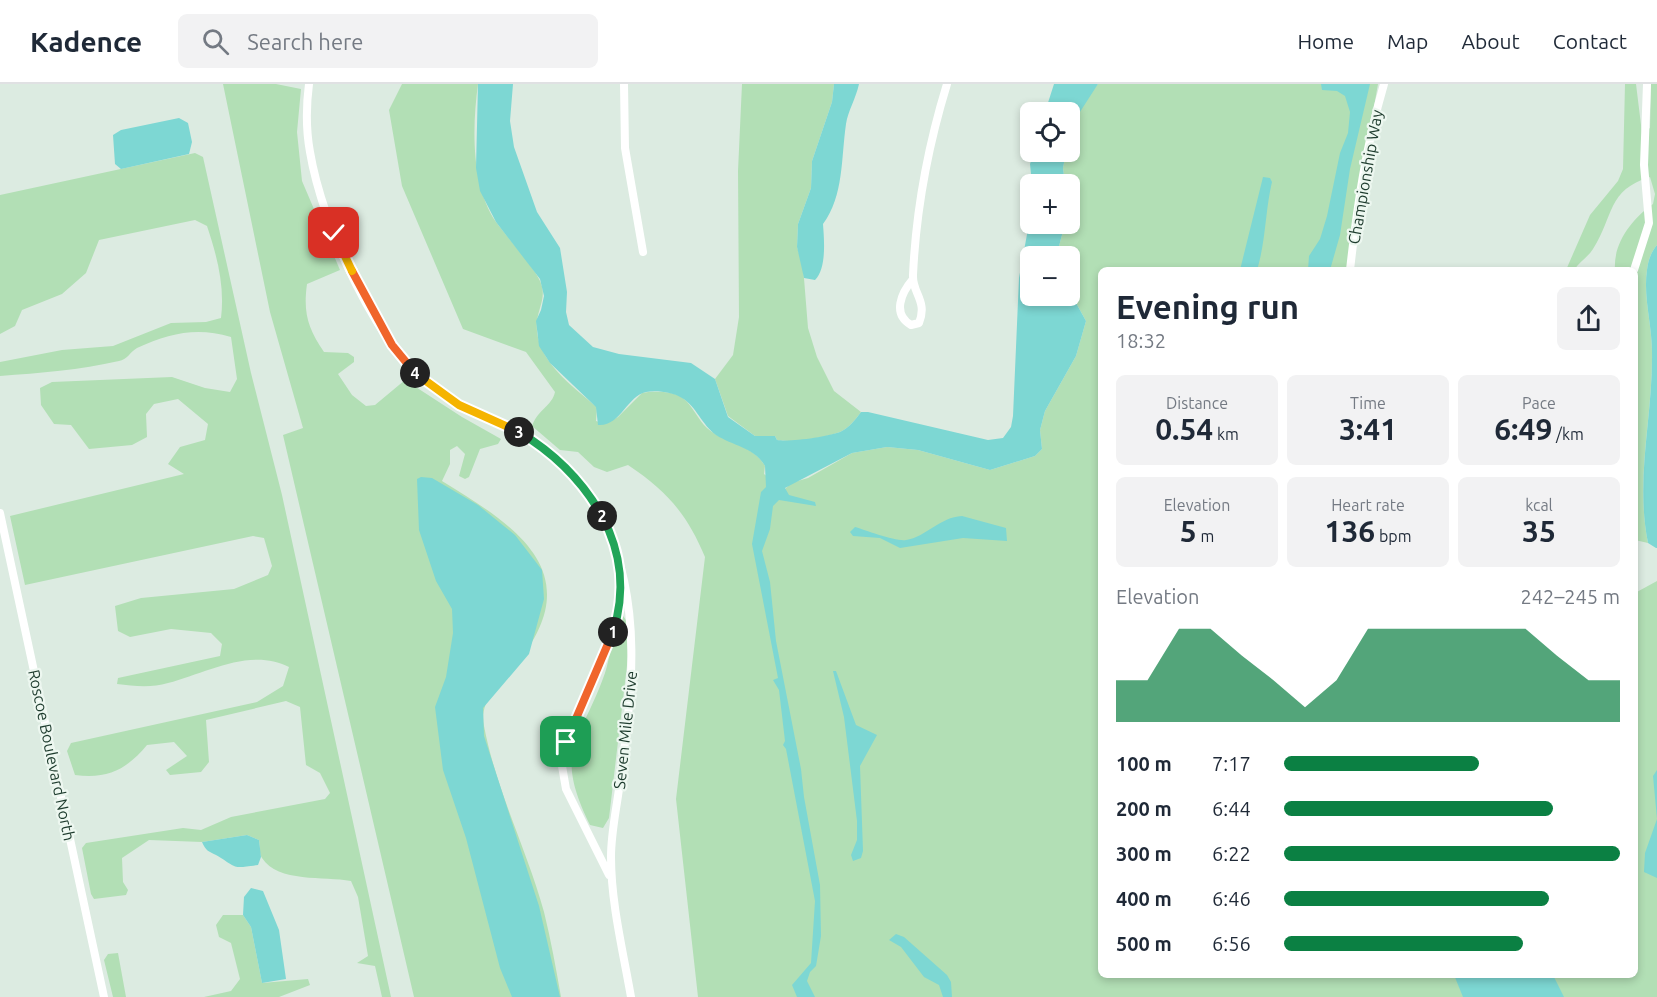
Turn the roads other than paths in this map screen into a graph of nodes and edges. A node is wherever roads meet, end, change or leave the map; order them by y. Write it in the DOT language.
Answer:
graph roads {
  1 [pos="309,84"];
  2 [pos="624,84"];
  3 [pos="947,84"];
  4 [pos="1384,84"];
  5 [pos="1647,84"];
  6 [pos="643,252"];
  7 [pos="1350,267"];
  8 [pos="1635,267"];
  9 [pos="913,279"];
  10 [pos="0,513"];
  11 [pos="622,573"];
  12 [pos="613,888"];
  13 [pos="104,997"];
  14 [pos="631,997"];
  1 -- 11 [label="street, Seven Mile Drive"];
  2 -- 6 [label="street"];
  3 -- 9 [label="street"];
  4 -- 7 [label="street, Championship Way"];
  5 -- 8 [label="street"];
  9 -- 9 [label="street"];
  10 -- 13 [label="street, Roscoe Boulevard North"];
  11 -- 12 [label="street, Seven Mile Drive"];
  11 -- 12 [label="street, Seven Mile Drive"];
  12 -- 14 [label="street, Seven Mile Drive"];
}
